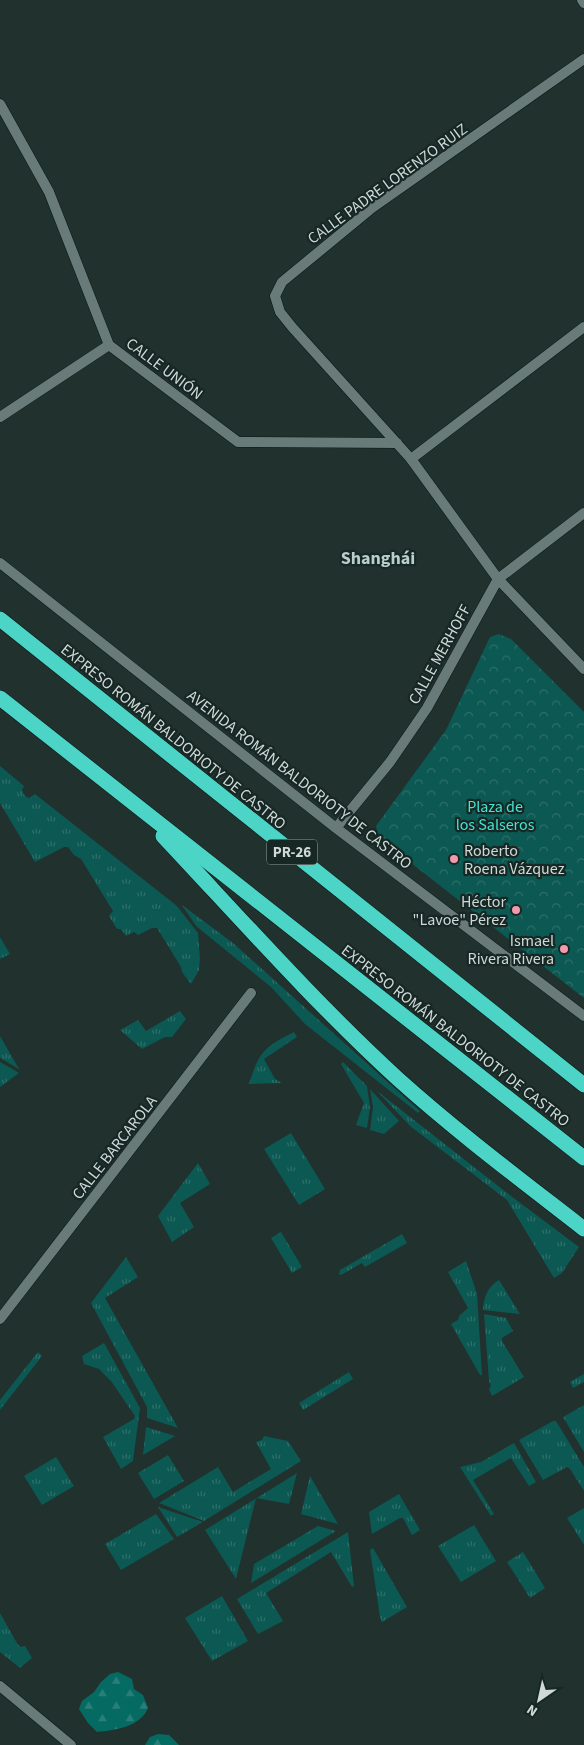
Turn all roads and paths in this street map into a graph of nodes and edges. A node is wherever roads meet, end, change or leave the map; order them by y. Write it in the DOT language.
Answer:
graph roads {
  1 [pos="584,59"];
  2 [pos="0,104"];
  3 [pos="584,327"];
  4 [pos="110,344"];
  5 [pos="0,417"];
  6 [pos="397,443"];
  7 [pos="412,459"];
  8 [pos="584,513"];
  9 [pos="0,563"];
  10 [pos="498,579"];
  11 [pos="0,620"];
  12 [pos="584,669"];
  13 [pos="0,698"];
  14 [pos="127,798"];
  15 [pos="336,828"];
  16 [pos="251,993"];
  17 [pos="584,1016"];
  18 [pos="584,1085"];
  19 [pos="584,1158"];
  20 [pos="584,1229"];
  21 [pos="0,1319"];
  22 [pos="0,1686"];
  23 [pos="71,1745"];
  1 -- 6 [label="street, CALLE PADRE LORENZO RUIZ"];
  2 -- 4 [label="street, CALLE UNIÓN"];
  3 -- 7 [label="street"];
  4 -- 5 [label="street"];
  4 -- 6 [label="street, CALLE UNIÓN"];
  6 -- 7 [label="street"];
  7 -- 10 [label="street"];
  8 -- 10 [label="street, CALLE MERHOFF"];
  9 -- 15 [label="street, AVENIDA ROMÁN BALDORIOTY DE CASTRO"];
  10 -- 12 [label="street"];
  10 -- 15 [label="street, CALLE MERHOFF"];
  11 -- 18 [label="highway, EXPRESO ROMÁN BALDORIOTY DE CASTRO / PR-26"];
  13 -- 14 [label="highway, EXPRESO ROMÁN BALDORIOTY DE CASTRO"];
  14 -- 19 [label="highway, EXPRESO ROMÁN BALDORIOTY DE CASTRO"];
  14 -- 20 [label="highway"];
  15 -- 17 [label="street, AVENIDA ROMÁN BALDORIOTY DE CASTRO"];
  16 -- 21 [label="street, CALLE BARCAROLA"];
  22 -- 23 [label="street"];
}
